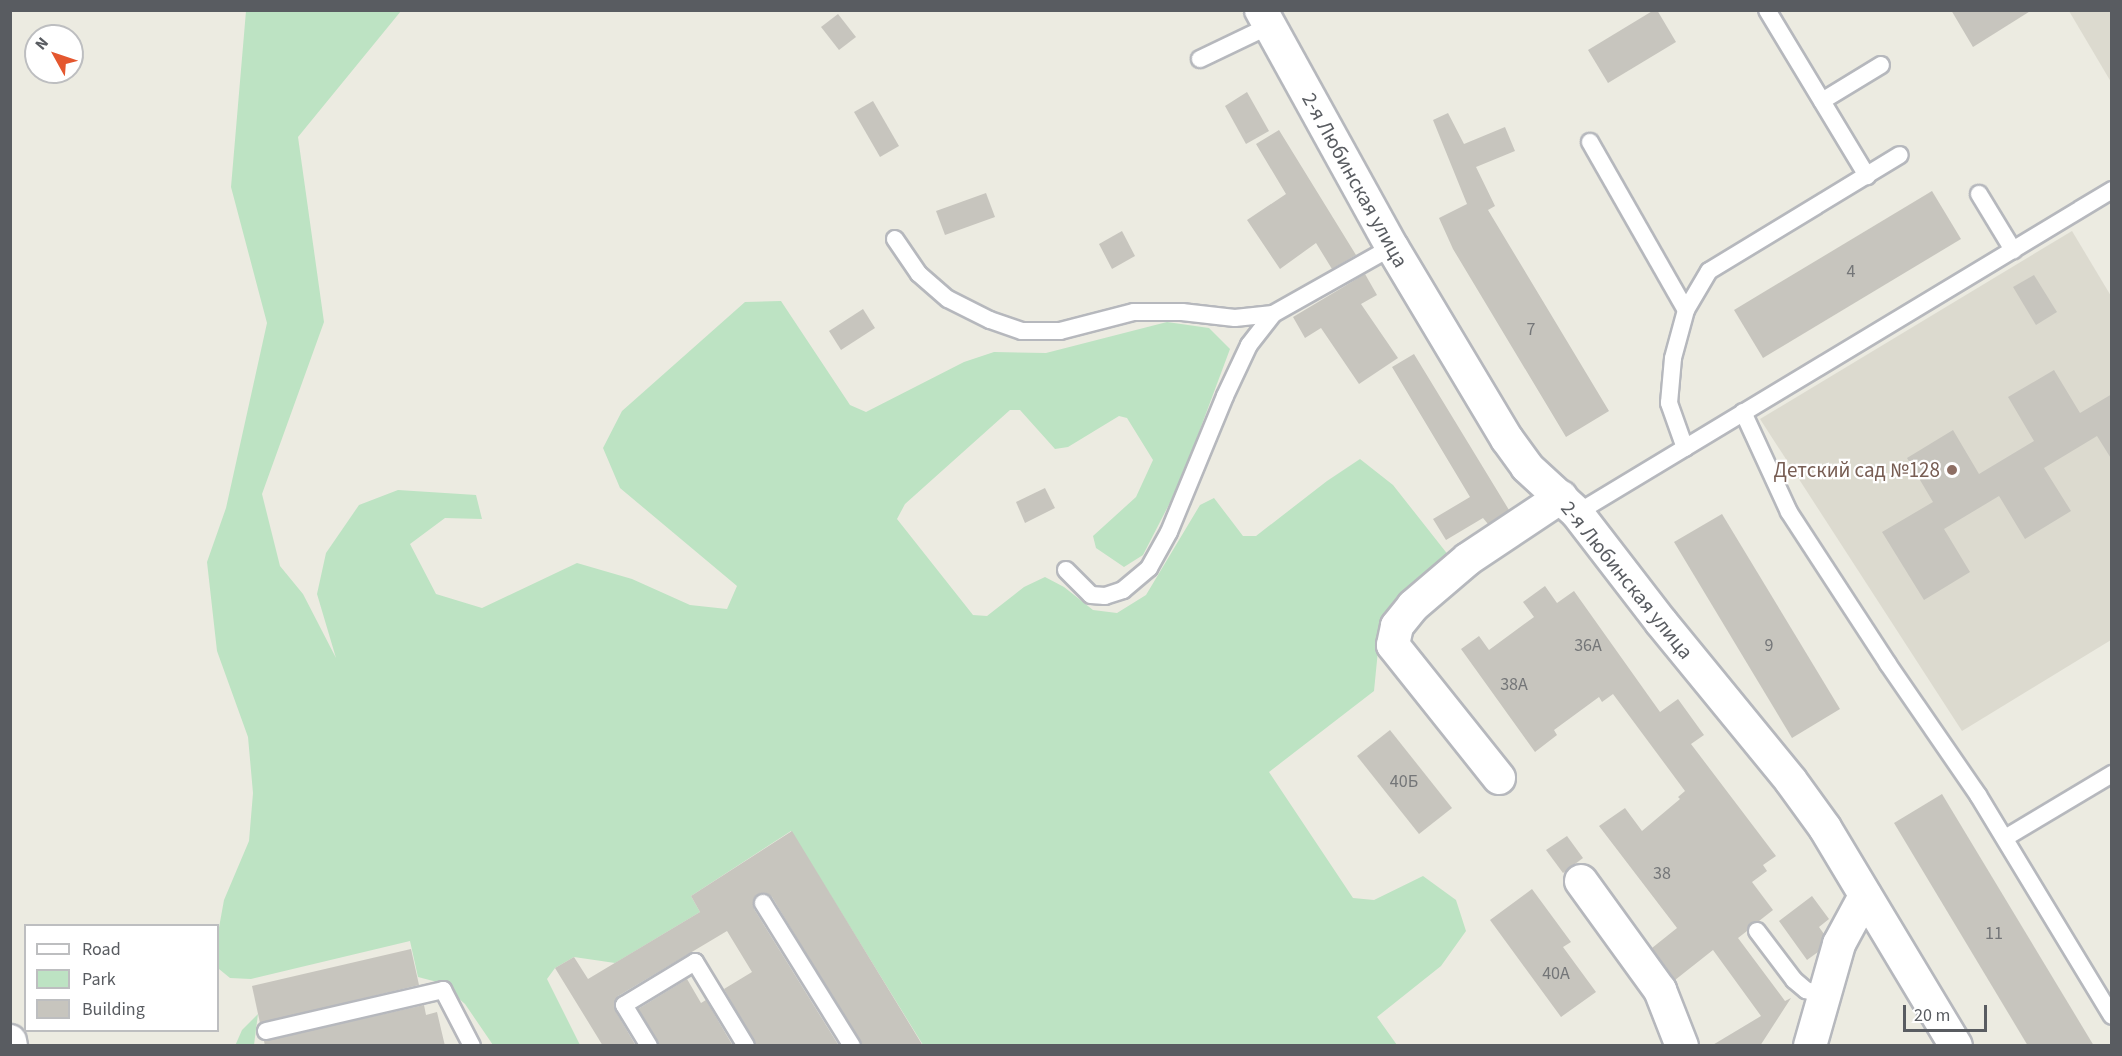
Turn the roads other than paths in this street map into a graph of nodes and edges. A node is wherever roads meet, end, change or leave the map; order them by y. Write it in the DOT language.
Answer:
graph roads {
  1 [pos="1767,10"];
  2 [pos="1265,18"];
  3 [pos="1200,59"];
  4 [pos="1881,65"];
  5 [pos="1822,101"];
  6 [pos="1590,142"];
  7 [pos="1900,156"];
  8 [pos="1867,176"];
  9 [pos="2112,190"];
  10 [pos="1979,194"];
  11 [pos="895,239"];
  12 [pos="1392,247"];
  13 [pos="2013,250"];
  14 [pos="1686,310"];
  15 [pos="1273,314"];
  16 [pos="1743,412"];
  17 [pos="1685,448"];
  18 [pos="1569,505"];
  19 [pos="1066,570"];
  20 [pos="2112,774"];
  21 [pos="1499,778"];
  22 [pos="2005,838"];
  23 [pos="1581,880"];
  24 [pos="1865,896"];
  25 [pos="763,903"];
  26 [pos="1757,931"];
  27 [pos="1824,996"];
  28 [pos="2112,1016"];
  29 [pos="266,1031"];
  30 [pos="472,1046"];
  31 [pos="649,1046"];
  32 [pos="746,1046"];
  33 [pos="852,1046"];
  34 [pos="1682,1046"];
  35 [pos="1810,1046"];
  36 [pos="1956,1046"];
  1 -- 5 [label="lane"];
  2 -- 3 [label="lane"];
  2 -- 12 [label="street, 2-я Любинская улица"];
  4 -- 5 [label="lane"];
  5 -- 8 [label="lane"];
  6 -- 14 [label="lane"];
  7 -- 8 [label="lane"];
  8 -- 14 [label="lane"];
  9 -- 13 [label="lane"];
  10 -- 13 [label="lane"];
  11 -- 15 [label="lane"];
  12 -- 15 [label="lane"];
  12 -- 18 [label="street, 2-я Любинская улица"];
  13 -- 16 [label="lane"];
  14 -- 17 [label="lane"];
  15 -- 19 [label="lane"];
  16 -- 17 [label="lane"];
  16 -- 22 [label="lane"];
  17 -- 18 [label="lane"];
  18 -- 21 [label="street"];
  18 -- 24 [label="street, 2-я Любинская улица"];
  20 -- 22 [label="lane"];
  22 -- 28 [label="lane"];
  23 -- 34 [label="street"];
  24 -- 27 [label="street"];
  24 -- 36 [label="street, 2-я Любинская улица"];
  25 -- 33 [label="lane"];
  26 -- 27 [label="lane"];
  27 -- 35 [label="street"];
  29 -- 30 [label="lane"];
  31 -- 32 [label="lane"];
}
